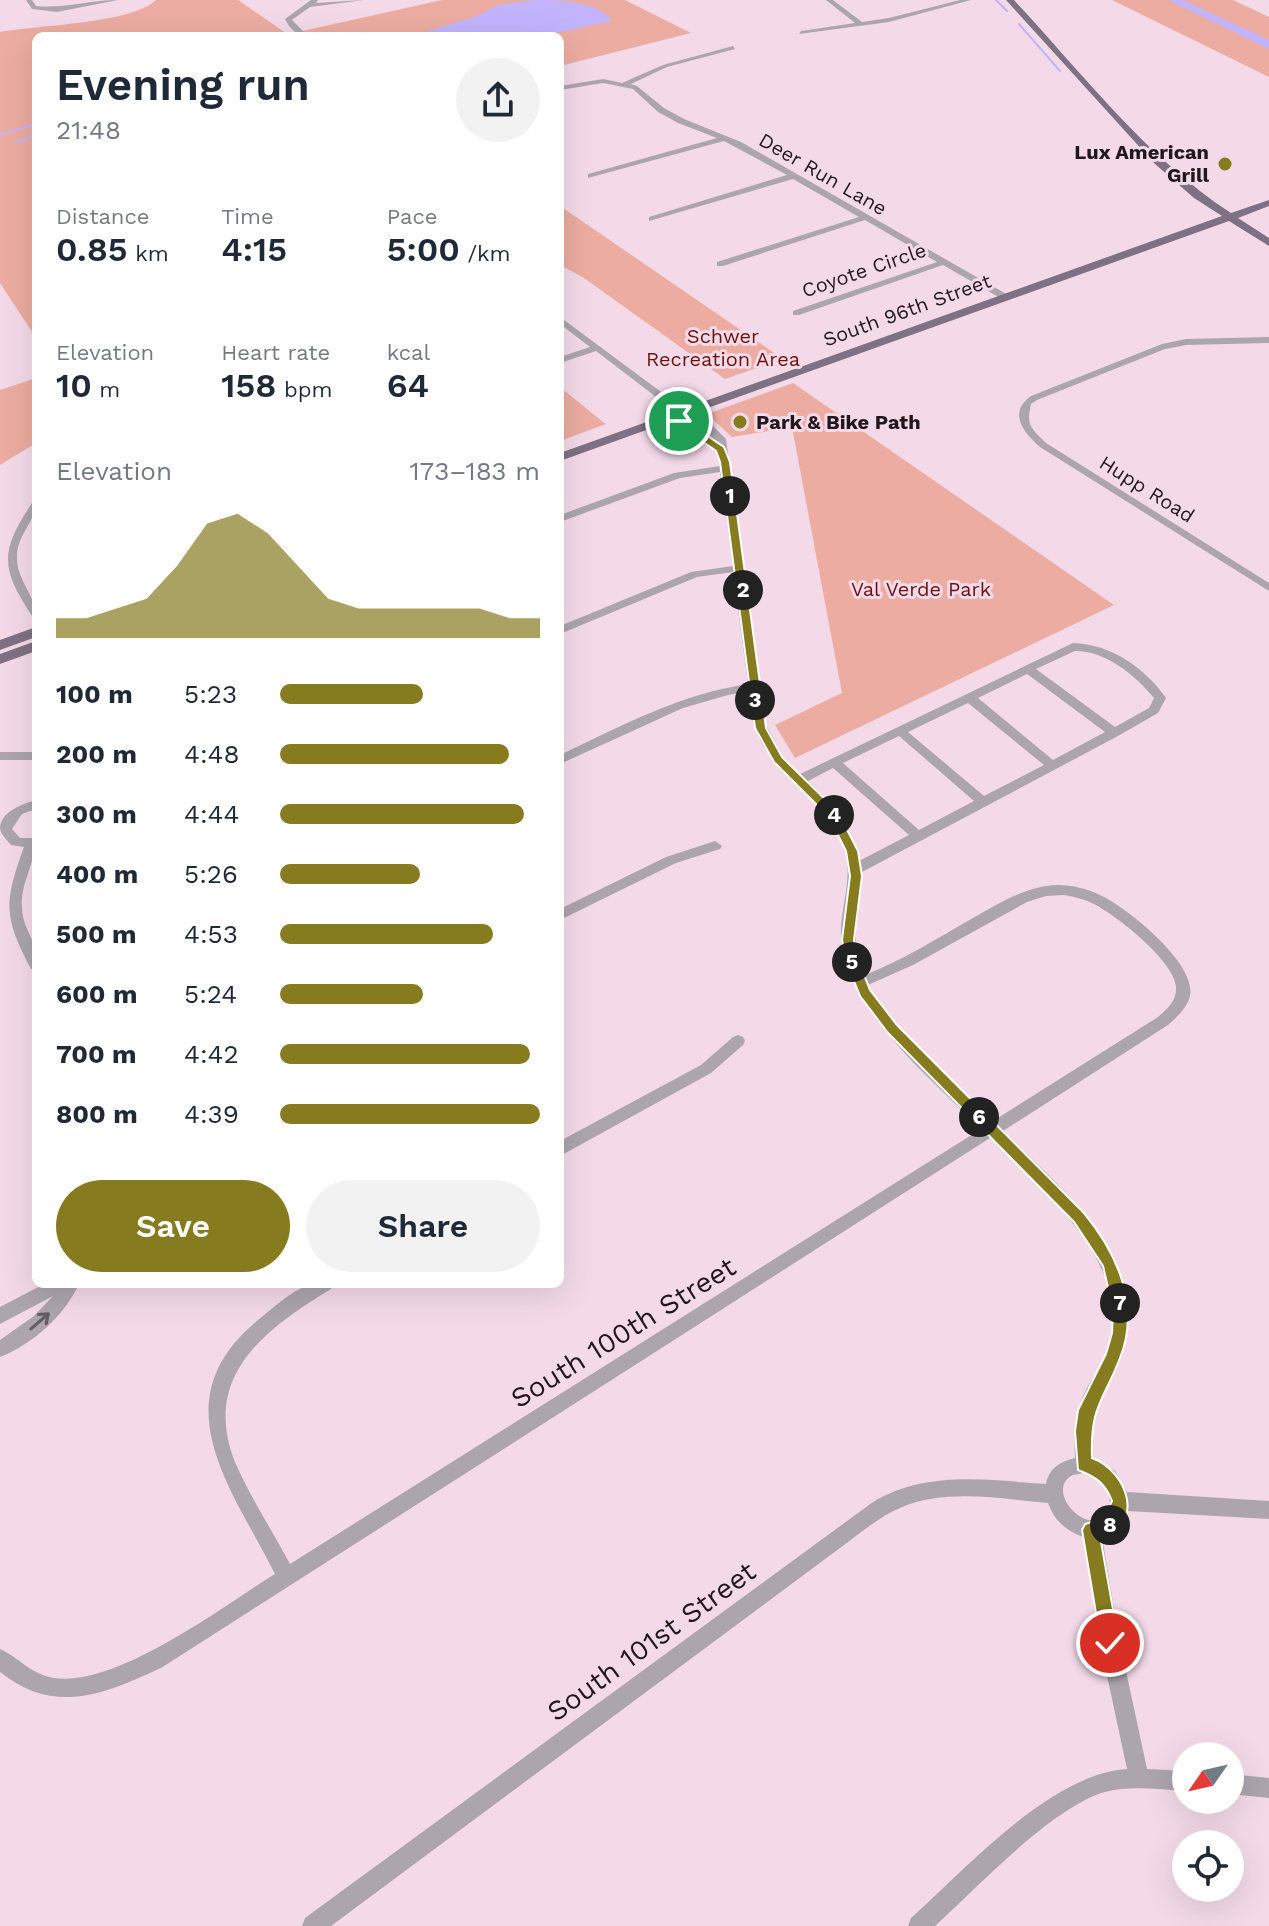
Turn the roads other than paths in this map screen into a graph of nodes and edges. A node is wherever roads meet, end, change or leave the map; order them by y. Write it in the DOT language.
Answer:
graph roads {
  1 [pos="29,0"];
  2 [pos="115,0"];
  3 [pos="361,0"];
  4 [pos="829,0"];
  5 [pos="921,0"];
  6 [pos="968,0"];
  7 [pos="1010,0"];
  8 [pos="313,2"];
  9 [pos="930,10"];
  10 [pos="859,23"];
  11 [pos="300,32"];
  12 [pos="801,33"];
  13 [pos="733,48"];
  14 [pos="625,84"];
  15 [pos="564,87"];
  16 [pos="724,139"];
  17 [pos="591,176"];
  18 [pos="793,176"];
  19 [pos="1269,193"];
  20 [pos="1269,203"];
  21 [pos="1220,215"];
  22 [pos="866,217"];
  23 [pos="652,219"];
  24 [pos="1269,243"];
  25 [pos="1269,257"];
  26 [pos="944,262"];
  27 [pos="720,264"];
  28 [pos="999,294"];
  29 [pos="796,313"];
  30 [pos="564,323"];
  31 [pos="1269,340"];
  32 [pos="597,348"];
  33 [pos="564,359"];
  34 [pos="674,411"];
  35 [pos="689,411"];
  36 [pos="564,445"];
  37 [pos="721,449"];
  38 [pos="564,455"];
  39 [pos="726,468"];
  40 [pos="32,510"];
  41 [pos="564,518"];
  42 [pos="740,568"];
  43 [pos="15,583"];
  44 [pos="0,588"];
  45 [pos="1269,588"];
  46 [pos="32,608"];
  47 [pos="564,628"];
  48 [pos="32,633"];
  49 [pos="0,645"];
  50 [pos="32,647"];
  51 [pos="0,659"];
  52 [pos="1028,669"];
  53 [pos="753,687"];
  54 [pos="970,698"];
  55 [pos="900,731"];
  56 [pos="1114,733"];
  57 [pos="0,756"];
  58 [pos="32,756"];
  59 [pos="564,758"];
  60 [pos="835,763"];
  61 [pos="1052,765"];
  62 [pos="798,780"];
  63 [pos="983,802"];
  64 [pos="32,805"];
  65 [pos="918,836"];
  66 [pos="32,843"];
  67 [pos="715,846"];
  68 [pos="32,848"];
  69 [pos="856,869"];
  70 [pos="564,913"];
  71 [pos="32,957"];
  72 [pos="860,982"];
  73 [pos="738,1041"];
  74 [pos="993,1130"];
  75 [pos="564,1147"];
  76 [pos="52,1288"];
  77 [pos="69,1288"];
  78 [pos="318,1288"];
  79 [pos="0,1316"];
  80 [pos="0,1349"];
  81 [pos="1084,1464"];
  82 [pos="1054,1494"];
  83 [pos="1121,1501"];
  84 [pos="1269,1510"];
  85 [pos="1091,1530"];
  86 [pos="287,1578"];
  87 [pos="0,1659"];
  88 [pos="1139,1778"];
  89 [pos="1172,1780"];
  90 [pos="1244,1785"];
  91 [pos="1269,1788"];
  92 [pos="313,1926"];
  93 [pos="919,1926"];
  1 -- 2 [label="street"];
  3 -- 8 [label="street"];
  4 -- 10 [label="street"];
  5 -- 9 [label="street"];
  6 -- 9 [label="street"];
  7 -- 21 [label="main road"];
  8 -- 11 [label="street"];
  9 -- 10 [label="street"];
  10 -- 12 [label="street"];
  13 -- 14 [label="street"];
  14 -- 15 [label="street"];
  14 -- 16 [label="street, Deer Run Lane"];
  16 -- 17 [label="street"];
  16 -- 18 [label="street, Deer Run Lane"];
  18 -- 22 [label="street, Deer Run Lane"];
  18 -- 23 [label="street"];
  19 -- 21 [label="main road, South 96th Street"];
  20 -- 21 [label="main road, South 96th Street"];
  21 -- 24 [label="main road"];
  21 -- 25 [label="main road"];
  21 -- 28 [label="main road, South 96th Street"];
  22 -- 26 [label="street, Deer Run Lane"];
  22 -- 27 [label="street"];
  26 -- 28 [label="street, Deer Run Lane"];
  26 -- 29 [label="street, Coyote Circle"];
  28 -- 34 [label="main road, South 96th Street"];
  28 -- 35 [label="main road, South 96th Street"];
  30 -- 32 [label="street"];
  31 -- 45 [label="street, Hupp Road"];
  32 -- 33 [label="street"];
  32 -- 34 [label="street"];
  34 -- 35 [label="main road, South 96th Street"];
  34 -- 36 [label="main road, South 96th Street"];
  34 -- 37 [label="street"];
  34 -- 38 [label="main road, South 96th Street"];
  35 -- 37 [label="street"];
  37 -- 39 [label="street"];
  39 -- 41 [label="street"];
  39 -- 42 [label="street"];
  40 -- 43 [label="street"];
  42 -- 47 [label="street"];
  42 -- 53 [label="street"];
  43 -- 44 [label="street"];
  43 -- 46 [label="street"];
  48 -- 49 [label="main road"];
  50 -- 51 [label="main road"];
  52 -- 54 [label="street"];
  52 -- 56 [label="street"];
  52 -- 56 [label="street"];
  53 -- 59 [label="street"];
  53 -- 62 [label="street"];
  54 -- 55 [label="street"];
  54 -- 61 [label="street"];
  55 -- 60 [label="street"];
  55 -- 63 [label="street"];
  56 -- 61 [label="street"];
  57 -- 58 [label="street"];
  60 -- 62 [label="street"];
  60 -- 65 [label="street"];
  61 -- 63 [label="street"];
  62 -- 69 [label="street"];
  63 -- 65 [label="street"];
  64 -- 66 [label="street"];
  65 -- 69 [label="street"];
  67 -- 70 [label="street"];
  68 -- 71 [label="street"];
  69 -- 72 [label="street"];
  72 -- 74 [label="street"];
  72 -- 74 [label="street, South 100th Street"];
  73 -- 75 [label="street"];
  74 -- 81 [label="street"];
  74 -- 86 [label="street, South 100th Street"];
  76 -- 79 [label="street"];
  80 -- 77 [label="street, one-way"];
  78 -- 86 [label="street"];
  81 -- 82 [label="street"];
  81 -- 83 [label="street"];
  82 -- 85 [label="street"];
  82 -- 92 [label="street, South 101st Street"];
  83 -- 84 [label="street"];
  83 -- 85 [label="street"];
  85 -- 88 [label="street"];
  86 -- 87 [label="street, South 100th Street"];
  88 -- 89 [label="street"];
  88 -- 93 [label="street"];
  90 -- 91 [label="street"];
}
